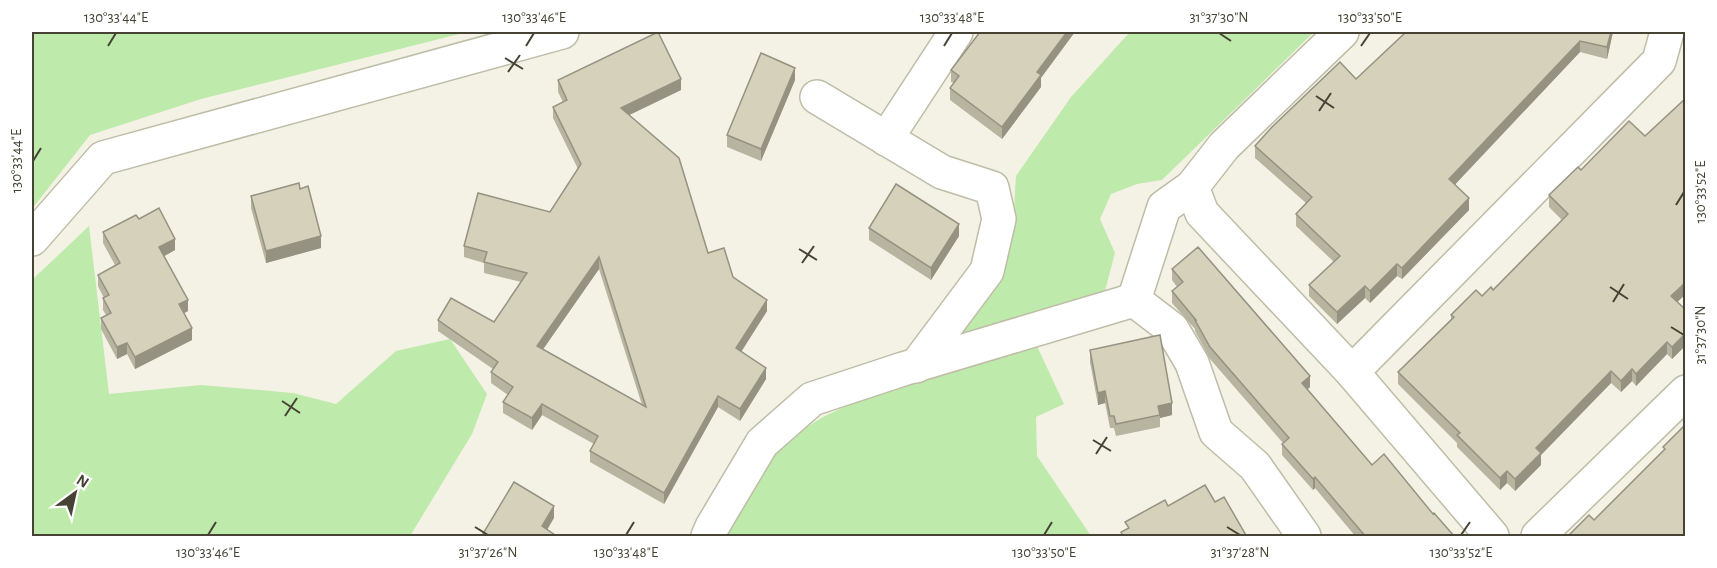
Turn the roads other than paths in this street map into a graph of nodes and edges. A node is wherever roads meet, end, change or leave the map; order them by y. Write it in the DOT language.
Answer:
graph roads {
  1 [pos="562,32"];
  2 [pos="956,32"];
  3 [pos="1341,32"];
  4 [pos="1667,32"];
  5 [pos="817,97"];
  6 [pos="886,139"];
  7 [pos="1192,187"];
  8 [pos="32,239"];
  9 [pos="1134,300"];
  10 [pos="916,366"];
  11 [pos="1352,372"];
  12 [pos="1686,392"];
  13 [pos="708,537"];
  14 [pos="1304,537"];
  15 [pos="1492,537"];
  16 [pos="1538,537"];
  1 -- 8 [label="street"];
  2 -- 6 [label="street"];
  3 -- 7 [label="street"];
  4 -- 11 [label="street"];
  5 -- 6 [label="street"];
  6 -- 10 [label="street"];
  7 -- 9 [label="street"];
  7 -- 11 [label="street"];
  9 -- 10 [label="street"];
  9 -- 14 [label="street"];
  10 -- 13 [label="street"];
  11 -- 15 [label="street"];
  12 -- 16 [label="street"];
}
